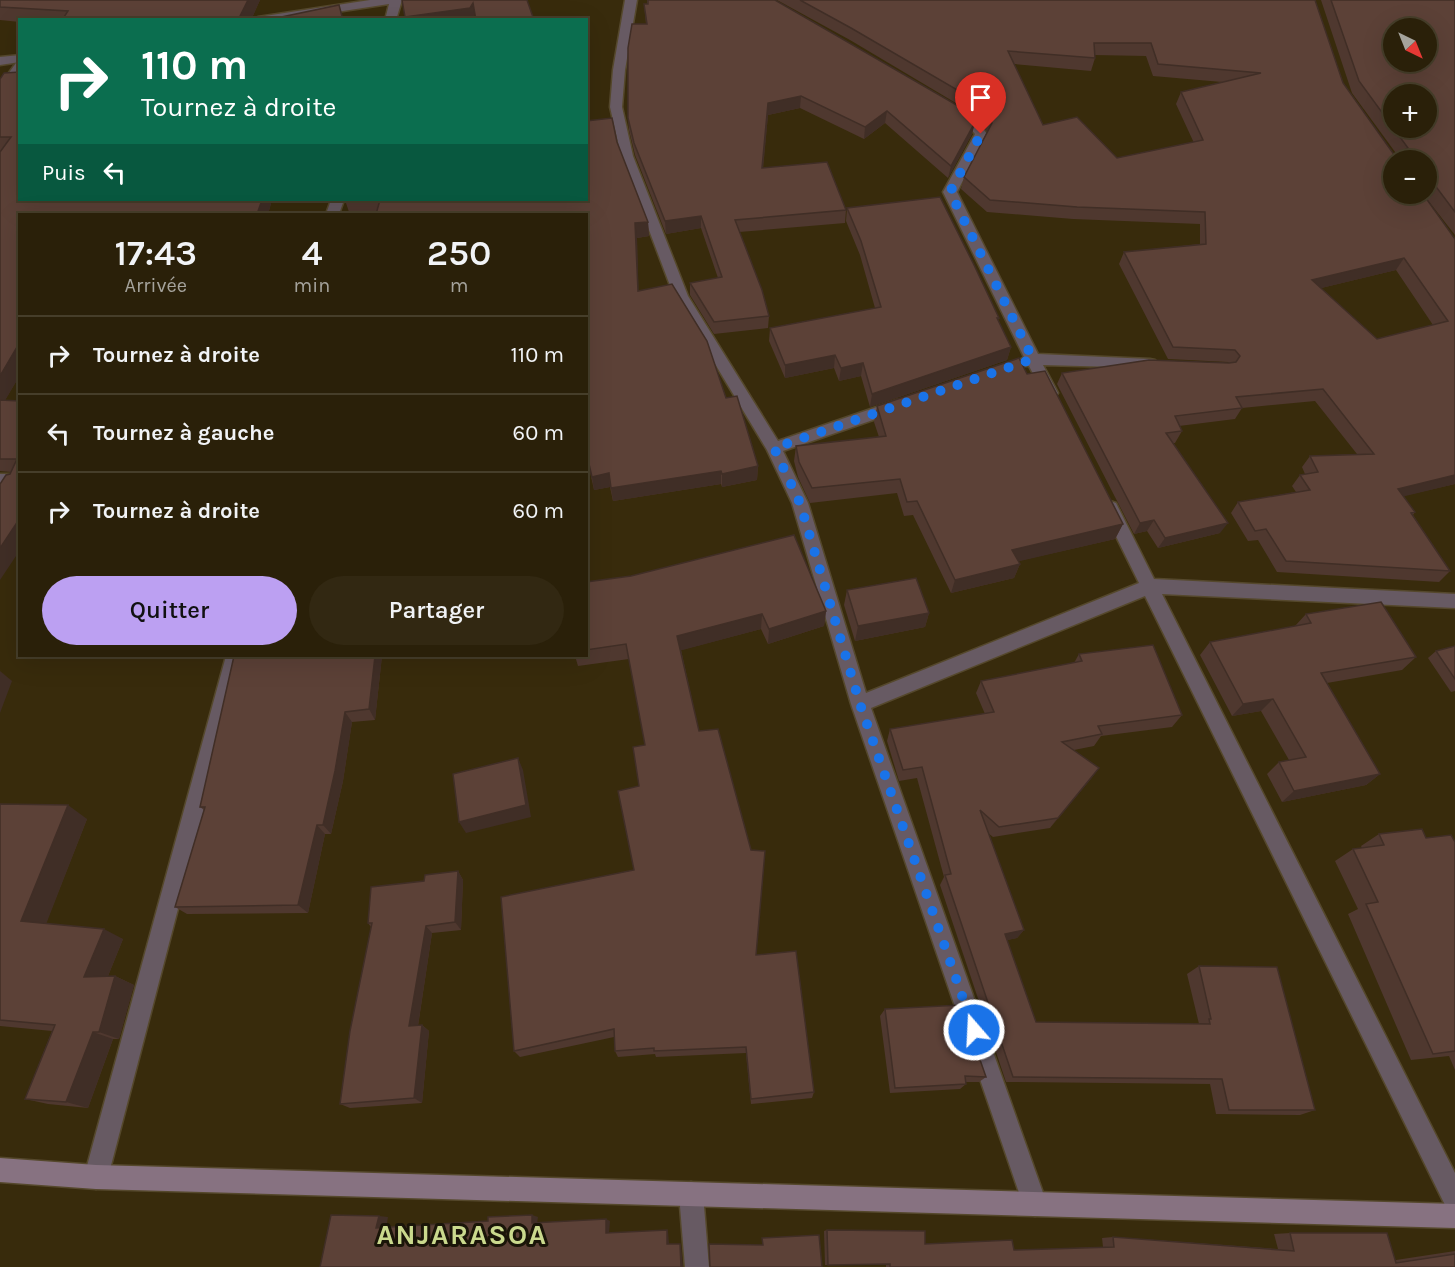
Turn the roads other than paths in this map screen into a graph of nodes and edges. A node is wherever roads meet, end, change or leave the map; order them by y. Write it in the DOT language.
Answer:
graph roads {
  1 [pos="392,0"];
  2 [pos="396,0"];
  3 [pos="631,0"];
  4 [pos="271,18"];
  5 [pos="391,18"];
  6 [pos="18,58"];
  7 [pos="0,61"];
  8 [pos="18,68"];
  9 [pos="0,93"];
  10 [pos="941,102"];
  11 [pos="1033,359"];
  12 [pos="1164,365"];
  13 [pos="1011,367"];
  14 [pos="909,402"];
  15 [pos="1060,411"];
  16 [pos="774,448"];
  17 [pos="0,480"];
  18 [pos="18,480"];
  19 [pos="1102,493"];
  20 [pos="1150,586"];
  21 [pos="1455,601"];
  22 [pos="235,657"];
  23 [pos="860,704"];
  24 [pos="0,1170"];
  25 [pos="96,1177"];
  26 [pos="691,1194"];
  27 [pos="1455,1198"];
  28 [pos="1035,1204"];
  29 [pos="1455,1216"];
  30 [pos="697,1267"];
  1 -- 4 [label="street"];
  2 -- 5 [label="street"];
  3 -- 16 [label="street"];
  6 -- 7 [label="street"];
  8 -- 9 [label="street"];
  10 -- 11 [label="street"];
  11 -- 12 [label="street"];
  11 -- 13 [label="street"];
  11 -- 15 [label="street"];
  14 -- 16 [label="street"];
  16 -- 23 [label="street"];
  17 -- 18 [label="street"];
  19 -- 20 [label="street"];
  20 -- 21 [label="street"];
  20 -- 23 [label="street"];
  20 -- 27 [label="street"];
  22 -- 25 [label="street"];
  23 -- 28 [label="street"];
  24 -- 25 [label="main road"];
  25 -- 26 [label="main road"];
  26 -- 28 [label="main road"];
  26 -- 30 [label="street"];
  28 -- 29 [label="main road"];
}
